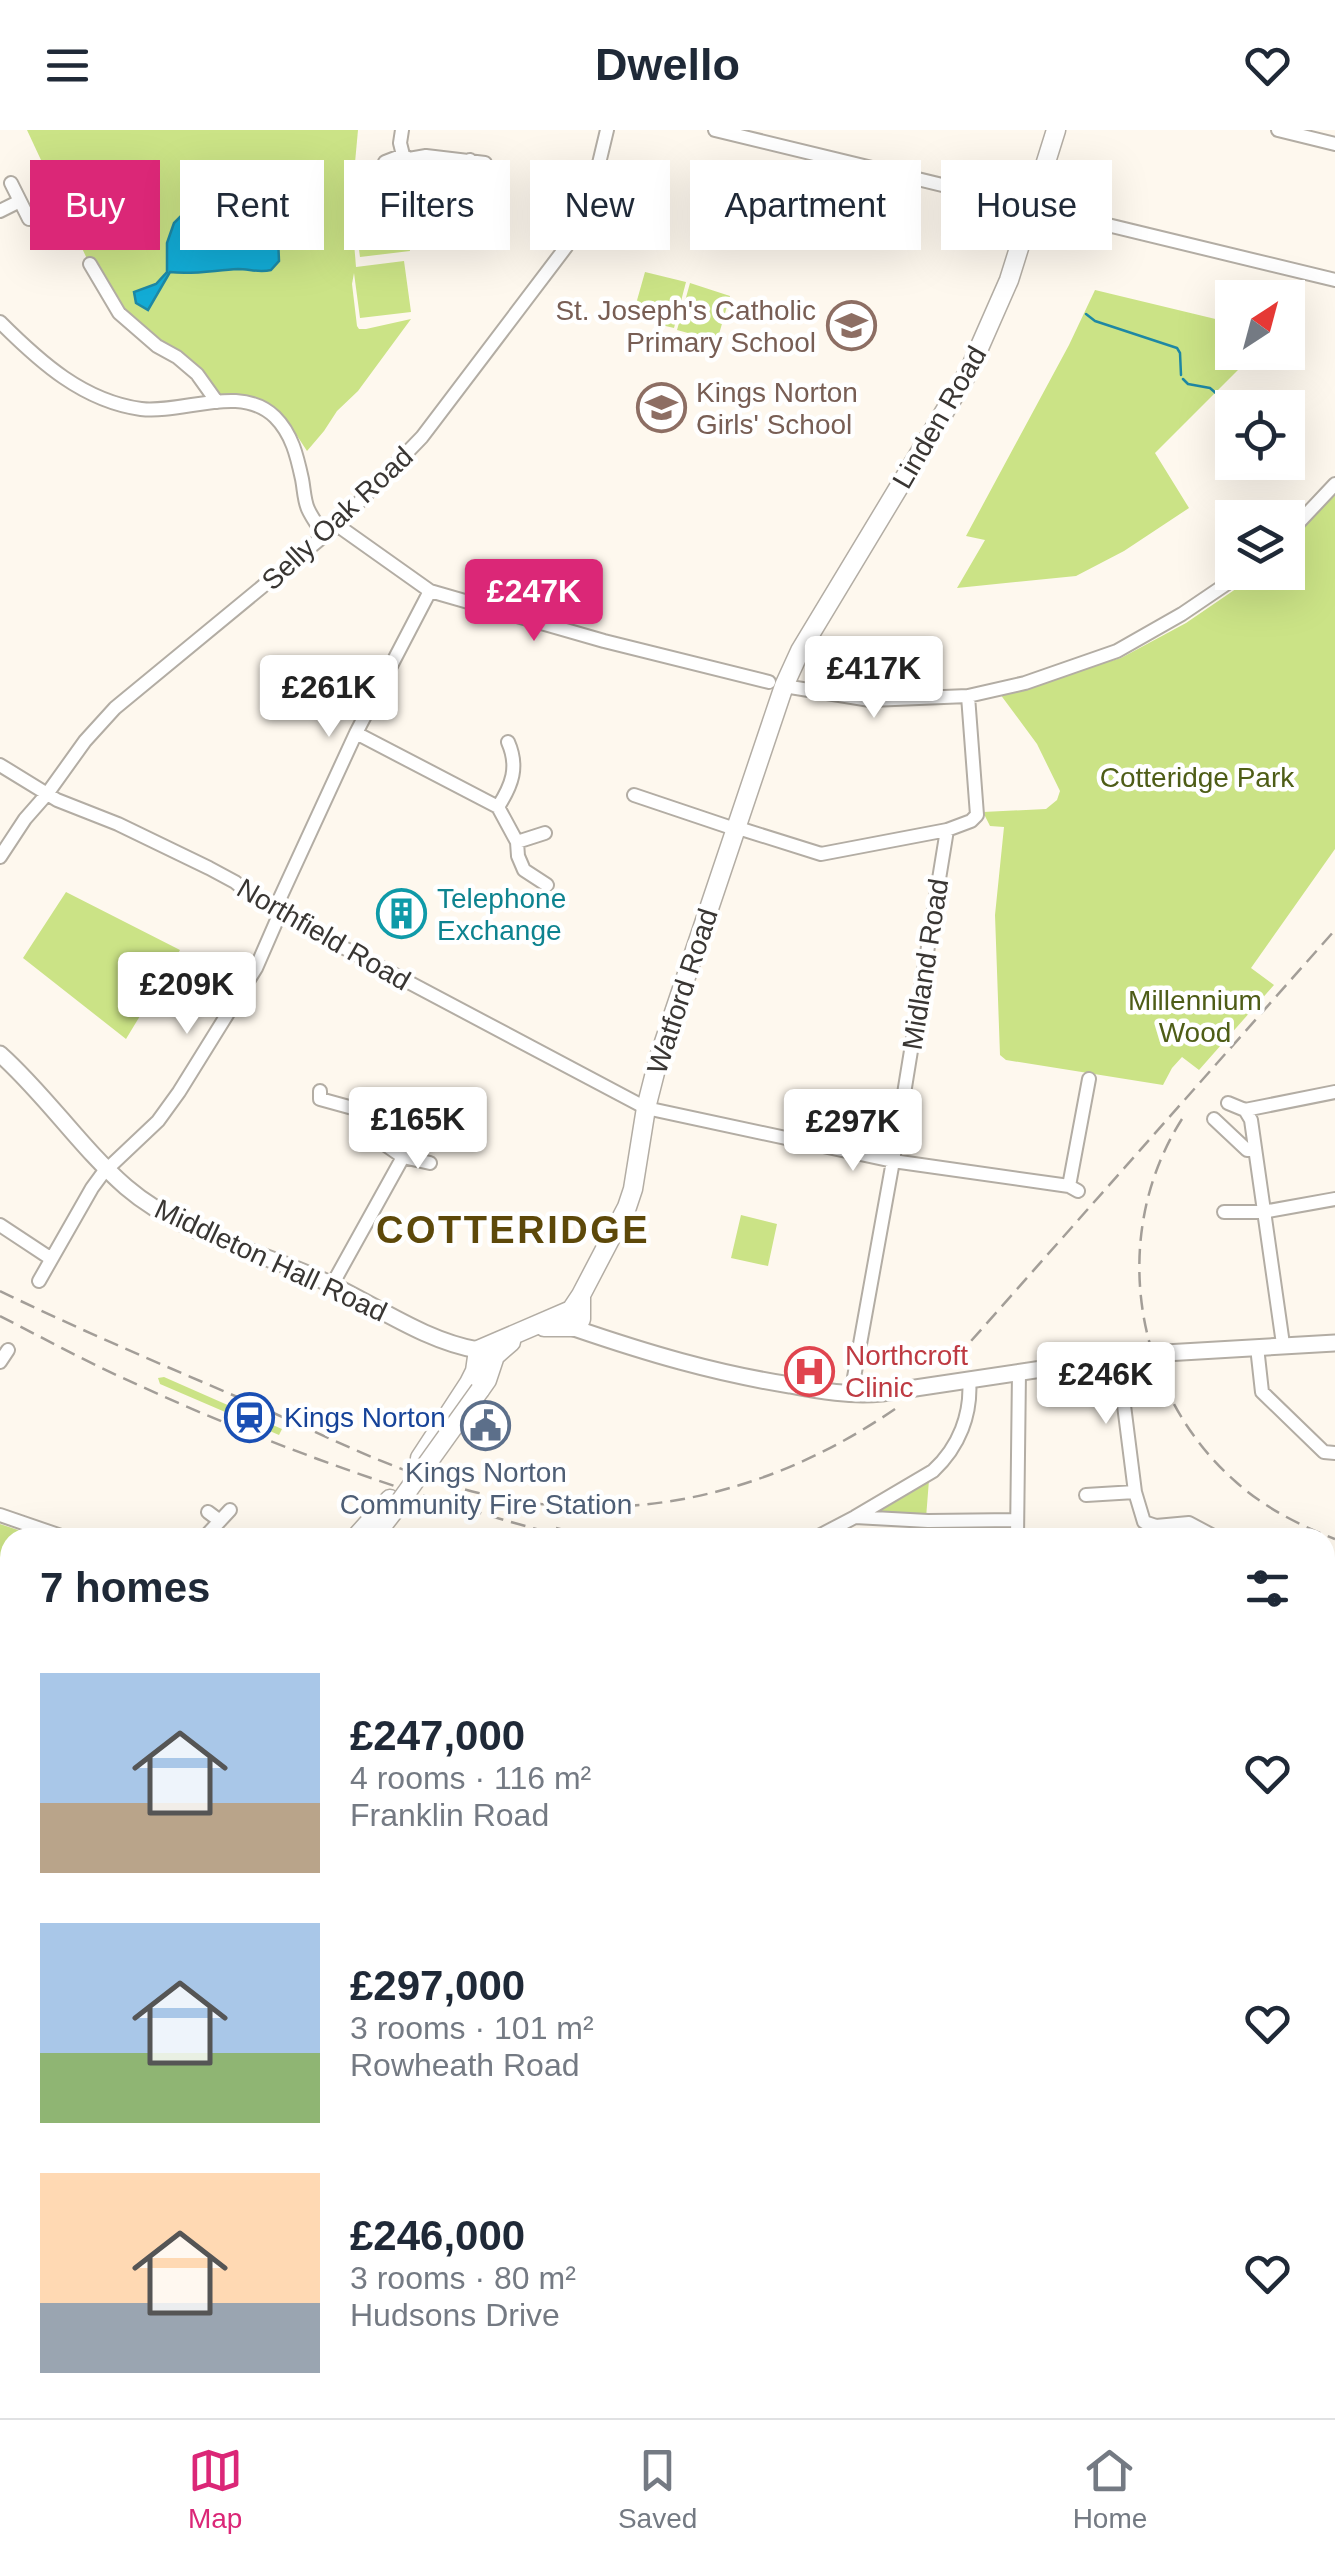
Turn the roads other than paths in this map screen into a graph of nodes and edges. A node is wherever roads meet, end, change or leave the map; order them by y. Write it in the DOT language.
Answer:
graph roads {
  1 [pos="402,130"];
  2 [pos="607,130"];
  3 [pos="714,130"];
  4 [pos="1056,130"];
  5 [pos="1278,130"];
  6 [pos="1335,144"];
  7 [pos="403,155"];
  8 [pos="390,160"];
  9 [pos="461,160"];
  10 [pos="1047,160"];
  11 [pos="10,183"];
  12 [pos="941,184"];
  13 [pos="20,202"];
  14 [pos="0,211"];
  15 [pos="28,219"];
  16 [pos="1112,226"];
  17 [pos="1018,250"];
  18 [pos="90,264"];
  19 [pos="1335,280"];
  20 [pos="0,322"];
  21 [pos="217,402"];
  22 [pos="1335,484"];
  23 [pos="1305,516"];
  24 [pos="337,525"];
  25 [pos="324,535"];
  26 [pos="1217,590"];
  27 [pos="430,591"];
  28 [pos="777,684"];
  29 [pos="968,696"];
  30 [pos="356,734"];
  31 [pos="508,742"];
  32 [pos="0,765"];
  33 [pos="47,794"];
  34 [pos="634,795"];
  35 [pos="498,806"];
  36 [pos="735,828"];
  37 [pos="946,830"];
  38 [pos="545,833"];
  39 [pos="517,842"];
  40 [pos="0,857"];
  41 [pos="547,885"];
  42 [pos="277,912"];
  43 [pos="0,1054"];
  44 [pos="1088,1078"];
  45 [pos="1335,1092"];
  46 [pos="319,1100"];
  47 [pos="1228,1103"];
  48 [pos="646,1108"];
  49 [pos="1245,1110"];
  50 [pos="1214,1118"];
  51 [pos="1255,1150"];
  52 [pos="402,1157"];
  53 [pos="893,1161"];
  54 [pos="430,1163"];
  55 [pos="108,1169"];
  56 [pos="1335,1199"];
  57 [pos="1224,1212"];
  58 [pos="1263,1212"];
  59 [pos="0,1225"];
  60 [pos="50,1258"];
  61 [pos="38,1282"];
  62 [pos="332,1285"];
  63 [pos="574,1315"];
  64 [pos="1335,1343"];
  65 [pos="1282,1344"];
  66 [pos="1257,1347"];
  67 [pos="486,1354"];
  68 [pos="1118,1358"];
  69 [pos="1019,1372"];
  70 [pos="969,1380"];
  71 [pos="852,1394"];
  72 [pos="1335,1453"];
  73 [pos="1136,1492"];
  74 [pos="1086,1496"];
  75 [pos="392,1503"];
  76 [pos="230,1510"];
  77 [pos="208,1512"];
  78 [pos="0,1515"];
  79 [pos="854,1517"];
  80 [pos="1017,1520"];
  81 [pos="220,1521"];
  82 [pos="38,1528"];
  83 [pos="213,1528"];
  84 [pos="365,1528"];
  85 [pos="378,1528"];
  86 [pos="834,1528"];
  87 [pos="1017,1528"];
  88 [pos="1197,1528"];
  1 -- 7 [label="street"];
  2 -- 24 [label="street, Selly Oak Road"];
  3 -- 12 [label="street"];
  4 -- 10 [label="highway, Linden Road"];
  5 -- 6 [label="street"];
  7 -- 8 [label="street"];
  7 -- 9 [label="street"];
  11 -- 13 [label="street"];
  13 -- 14 [label="street"];
  13 -- 15 [label="street"];
  16 -- 19 [label="street"];
  17 -- 28 [label="highway, Linden Road"];
  18 -- 21 [label="street"];
  20 -- 21 [label="street"];
  21 -- 25 [label="street"];
  22 -- 23 [label="street"];
  24 -- 25 [label="street, Selly Oak Road"];
  24 -- 27 [label="street"];
  25 -- 33 [label="street, Selly Oak Road"];
  26 -- 29 [label="street"];
  27 -- 28 [label="street"];
  27 -- 30 [label="street"];
  28 -- 29 [label="street"];
  28 -- 36 [label="highway, Watford Road"];
  29 -- 37 [label="street"];
  30 -- 35 [label="street"];
  30 -- 42 [label="street"];
  31 -- 35 [label="street"];
  32 -- 33 [label="street, Northfield Road"];
  33 -- 40 [label="street, Selly Oak Road"];
  33 -- 42 [label="street, Northfield Road"];
  34 -- 36 [label="street"];
  35 -- 39 [label="street"];
  36 -- 37 [label="street"];
  36 -- 48 [label="highway, Watford Road"];
  37 -- 53 [label="street, Midland Road"];
  38 -- 39 [label="street"];
  39 -- 41 [label="street"];
  42 -- 48 [label="street, Northfield Road"];
  42 -- 55 [label="street"];
  43 -- 55 [label="main road, Middleton Hall Road"];
  44 -- 53 [label="street, Northfield Road"];
  45 -- 49 [label="street"];
  46 -- 52 [label="street"];
  47 -- 49 [label="street"];
  48 -- 53 [label="street, Northfield Road"];
  48 -- 63 [label="highway, Watford Road"];
  49 -- 51 [label="street"];
  50 -- 51 [label="street"];
  51 -- 58 [label="street"];
  52 -- 54 [label="street"];
  52 -- 62 [label="street"];
  53 -- 71 [label="street, Midland Road"];
  55 -- 60 [label="street"];
  55 -- 62 [label="main road, Middleton Hall Road"];
  56 -- 58 [label="street"];
  57 -- 58 [label="street"];
  58 -- 65 [label="street"];
  59 -- 60 [label="street"];
  60 -- 61 [label="street"];
  62 -- 67 [label="main road, Middleton Hall Road"];
  63 -- 67 [label="highway"];
  63 -- 71 [label="main road"];
  64 -- 65 [label="main road"];
  65 -- 66 [label="main road"];
  66 -- 68 [label="main road, bridge"];
  66 -- 72 [label="street"];
  67 -- 75 [label="highway"];
  67 -- 75 [label="highway, bridge"];
  68 -- 69 [label="main road"];
  68 -- 73 [label="street"];
  69 -- 70 [label="main road"];
  69 -- 80 [label="street"];
  70 -- 71 [label="main road"];
  70 -- 79 [label="street"];
  73 -- 74 [label="street"];
  73 -- 88 [label="street"];
  75 -- 84 [label="highway"];
  75 -- 85 [label="highway"];
  76 -- 81 [label="street"];
  77 -- 81 [label="street"];
  78 -- 82 [label="street"];
  79 -- 80 [label="street"];
  79 -- 86 [label="street"];
  80 -- 87 [label="street"];
  81 -- 83 [label="street"];
}
